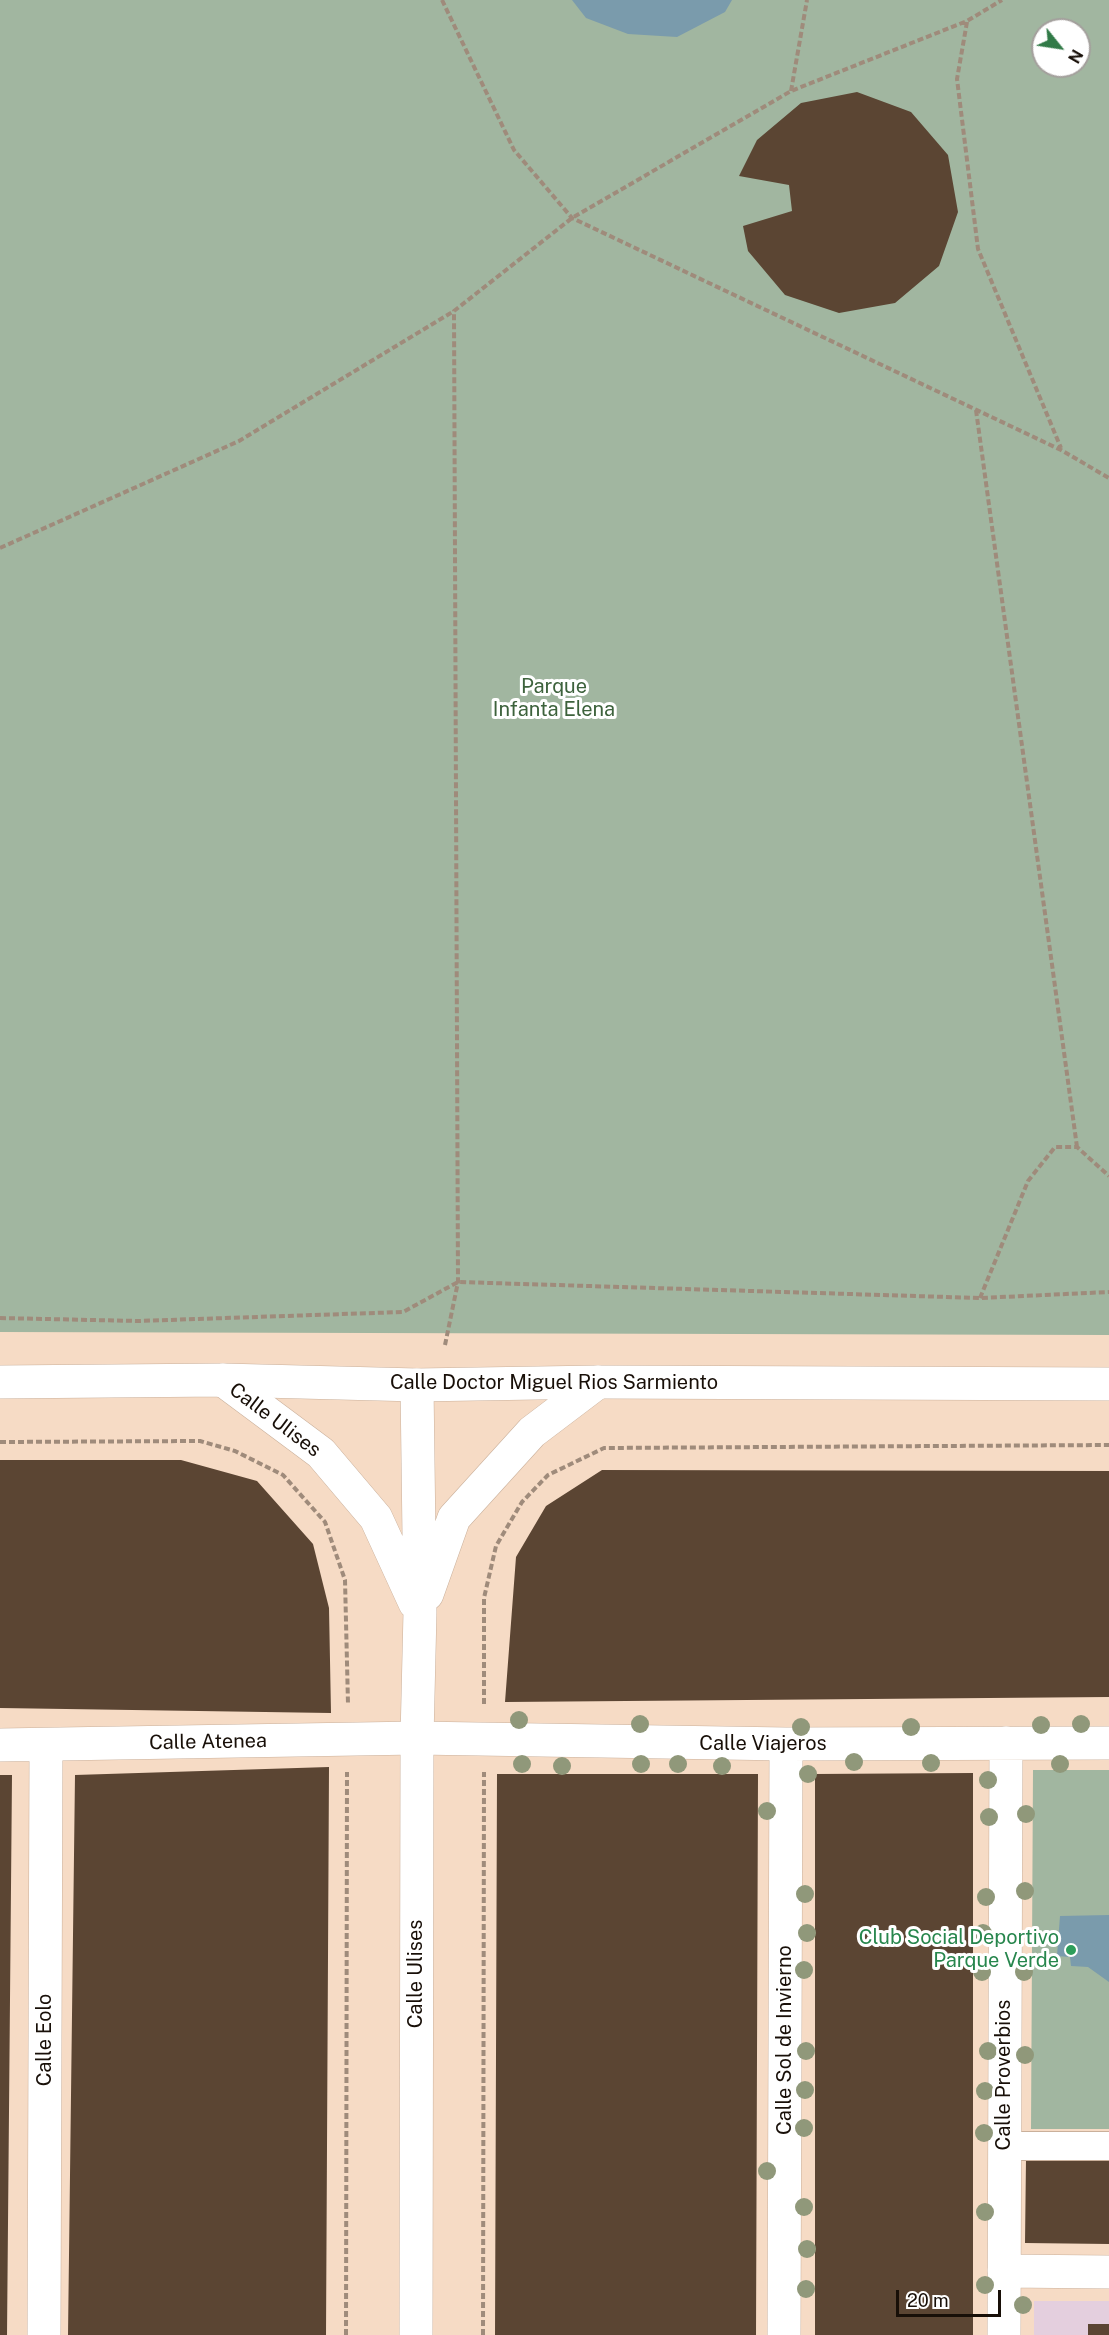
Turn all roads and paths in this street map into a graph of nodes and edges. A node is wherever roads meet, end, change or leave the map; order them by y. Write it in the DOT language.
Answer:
graph roads {
  1 [pos="442,0"];
  2 [pos="807,0"];
  3 [pos="1002,0"];
  4 [pos="968,21"];
  5 [pos="791,92"];
  6 [pos="572,218"];
  7 [pos="454,311"];
  8 [pos="976,410"];
  9 [pos="1061,450"];
  10 [pos="1109,478"];
  11 [pos="0,548"];
  12 [pos="1077,1147"];
  13 [pos="1109,1176"];
  14 [pos="458,1282"];
  15 [pos="1109,1292"];
  16 [pos="980,1298"];
  17 [pos="0,1318"];
  18 [pos="445,1345"];
  19 [pos="223,1380"];
  20 [pos="0,1382"];
  21 [pos="598,1382"];
  22 [pos="417,1384"];
  23 [pos="1109,1384"];
  24 [pos="0,1442"];
  25 [pos="420,1612"];
  26 [pos="417,1738"];
  27 [pos="348,1740"];
  28 [pos="1005,1743"];
  29 [pos="1109,1743"];
  30 [pos="786,1744"];
  31 [pos="0,1745"];
  32 [pos="46,1746"];
  33 [pos="1004,2146"];
  34 [pos="1109,2146"];
  35 [pos="1004,2271"];
  36 [pos="1109,2272"];
  37 [pos="44,2335"];
  38 [pos="346,2335"];
  39 [pos="416,2335"];
  40 [pos="784,2335"];
  41 [pos="1004,2335"];
  1 -- 6 [label="path"];
  2 -- 5 [label="path"];
  3 -- 4 [label="path"];
  4 -- 5 [label="path"];
  4 -- 9 [label="path"];
  5 -- 6 [label="path"];
  6 -- 7 [label="path"];
  6 -- 8 [label="path"];
  7 -- 11 [label="path"];
  7 -- 14 [label="path"];
  8 -- 9 [label="path"];
  8 -- 12 [label="path"];
  9 -- 10 [label="path"];
  12 -- 13 [label="path"];
  12 -- 16 [label="path"];
  14 -- 16 [label="path"];
  14 -- 17 [label="path"];
  14 -- 18 [label="path"];
  15 -- 16 [label="path"];
  19 -- 20 [label="street, Calle Doctor Miguel Rios Sarmiento"];
  19 -- 22 [label="street, Calle Doctor Miguel Rios Sarmiento"];
  19 -- 25 [label="street, Calle Ulises"];
  21 -- 22 [label="street, Calle Doctor Miguel Rios Sarmiento"];
  21 -- 23 [label="street, Calle Doctor Miguel Rios Sarmiento"];
  21 -- 25 [label="street, Calle Ulises"];
  22 -- 25 [label="street, Calle Ulises"];
  24 -- 27 [label="path"];
  25 -- 26 [label="street, Calle Ulises"];
  26 -- 27 [label="street, Calle Atenea"];
  26 -- 30 [label="street, Calle Viajeros"];
  26 -- 39 [label="street, Calle Ulises"];
  27 -- 32 [label="street, Calle Atenea"];
  27 -- 38 [label="path"];
  28 -- 29 [label="street, Calle Viajeros"];
  28 -- 30 [label="street, Calle Viajeros"];
  28 -- 33 [label="street, Calle Proverbios"];
  30 -- 40 [label="street, Calle Sol de Invierno"];
  31 -- 32 [label="street, Calle Atenea"];
  32 -- 37 [label="street, Calle Eolo"];
  33 -- 34 [label="street"];
  33 -- 35 [label="street, Calle Proverbios"];
  35 -- 36 [label="street"];
  35 -- 41 [label="street, Calle Proverbios"];
}
